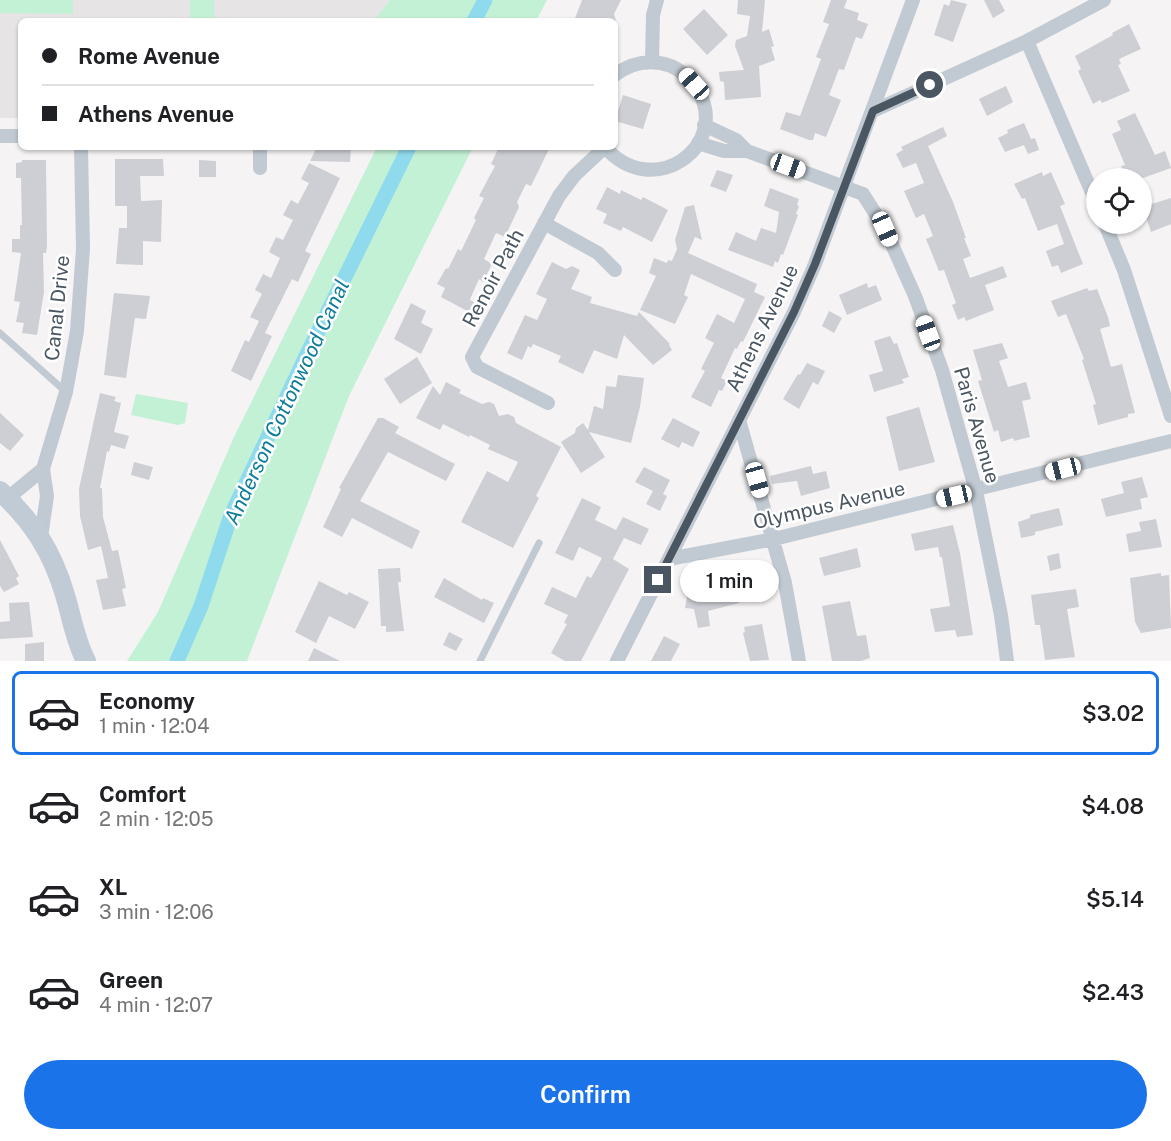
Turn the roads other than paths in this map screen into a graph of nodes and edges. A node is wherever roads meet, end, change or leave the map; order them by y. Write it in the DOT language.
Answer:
graph roads {
  1 [pos="657,0"];
  2 [pos="913,0"];
  3 [pos="1104,0"];
  4 [pos="1027,41"];
  5 [pos="652,62"];
  6 [pos="618,73"];
  7 [pos="873,111"];
  8 [pos="704,125"];
  9 [pos="0,136"];
  10 [pos="18,136"];
  11 [pos="698,142"];
  12 [pos="81,150"];
  13 [pos="260,150"];
  14 [pos="602,150"];
  15 [pos="608,150"];
  16 [pos="747,151"];
  17 [pos="260,168"];
  18 [pos="1086,179"];
  19 [pos="844,187"];
  20 [pos="544,223"];
  21 [pos="1109,234"];
  22 [pos="615,270"];
  23 [pos="0,333"];
  24 [pos="66,392"];
  25 [pos="548,403"];
  26 [pos="1171,416"];
  27 [pos="740,420"];
  28 [pos="1171,441"];
  29 [pos="43,469"];
  30 [pos="976,491"];
  31 [pos="2,493"];
  32 [pos="41,537"];
  33 [pos="774,539"];
  34 [pos="539,543"];
  35 [pos="669,560"];
  36 [pos="86,661"];
  37 [pos="480,661"];
  38 [pos="617,661"];
  39 [pos="799,661"];
  40 [pos="1007,661"];
  1 -- 5 [label="street"];
  2 -- 7 [label="street, Athens Avenue"];
  3 -- 4 [label="street"];
  4 -- 7 [label="street"];
  4 -- 18 [label="street"];
  5 -- 6 [label="street"];
  5 -- 8 [label="street"];
  7 -- 19 [label="street, Athens Avenue"];
  8 -- 11 [label="street"];
  8 -- 16 [label="street, Paris Avenue"];
  9 -- 10 [label="street"];
  11 -- 15 [label="street"];
  11 -- 16 [label="street, Paris Avenue"];
  12 -- 24 [label="street, Canal Drive"];
  13 -- 17 [label="street"];
  14 -- 20 [label="street, Renoir Path"];
  16 -- 19 [label="street, Paris Avenue"];
  19 -- 27 [label="street, Athens Avenue"];
  19 -- 30 [label="street, Paris Avenue"];
  20 -- 22 [label="street"];
  20 -- 25 [label="street, Renoir Path"];
  21 -- 26 [label="street"];
  23 -- 24 [label="lane"];
  24 -- 29 [label="street, Canal Drive"];
  27 -- 33 [label="street"];
  27 -- 35 [label="street, Athens Avenue"];
  28 -- 30 [label="street, Olympus Avenue"];
  29 -- 31 [label="street"];
  29 -- 32 [label="street, Canal Drive"];
  30 -- 33 [label="street, Olympus Avenue"];
  30 -- 40 [label="street, Paris Avenue"];
  31 -- 32 [label="street"];
  32 -- 36 [label="street"];
  33 -- 35 [label="street, Olympus Avenue"];
  33 -- 39 [label="street"];
  34 -- 37 [label="lane"];
  35 -- 38 [label="street, Athens Avenue"];
}
